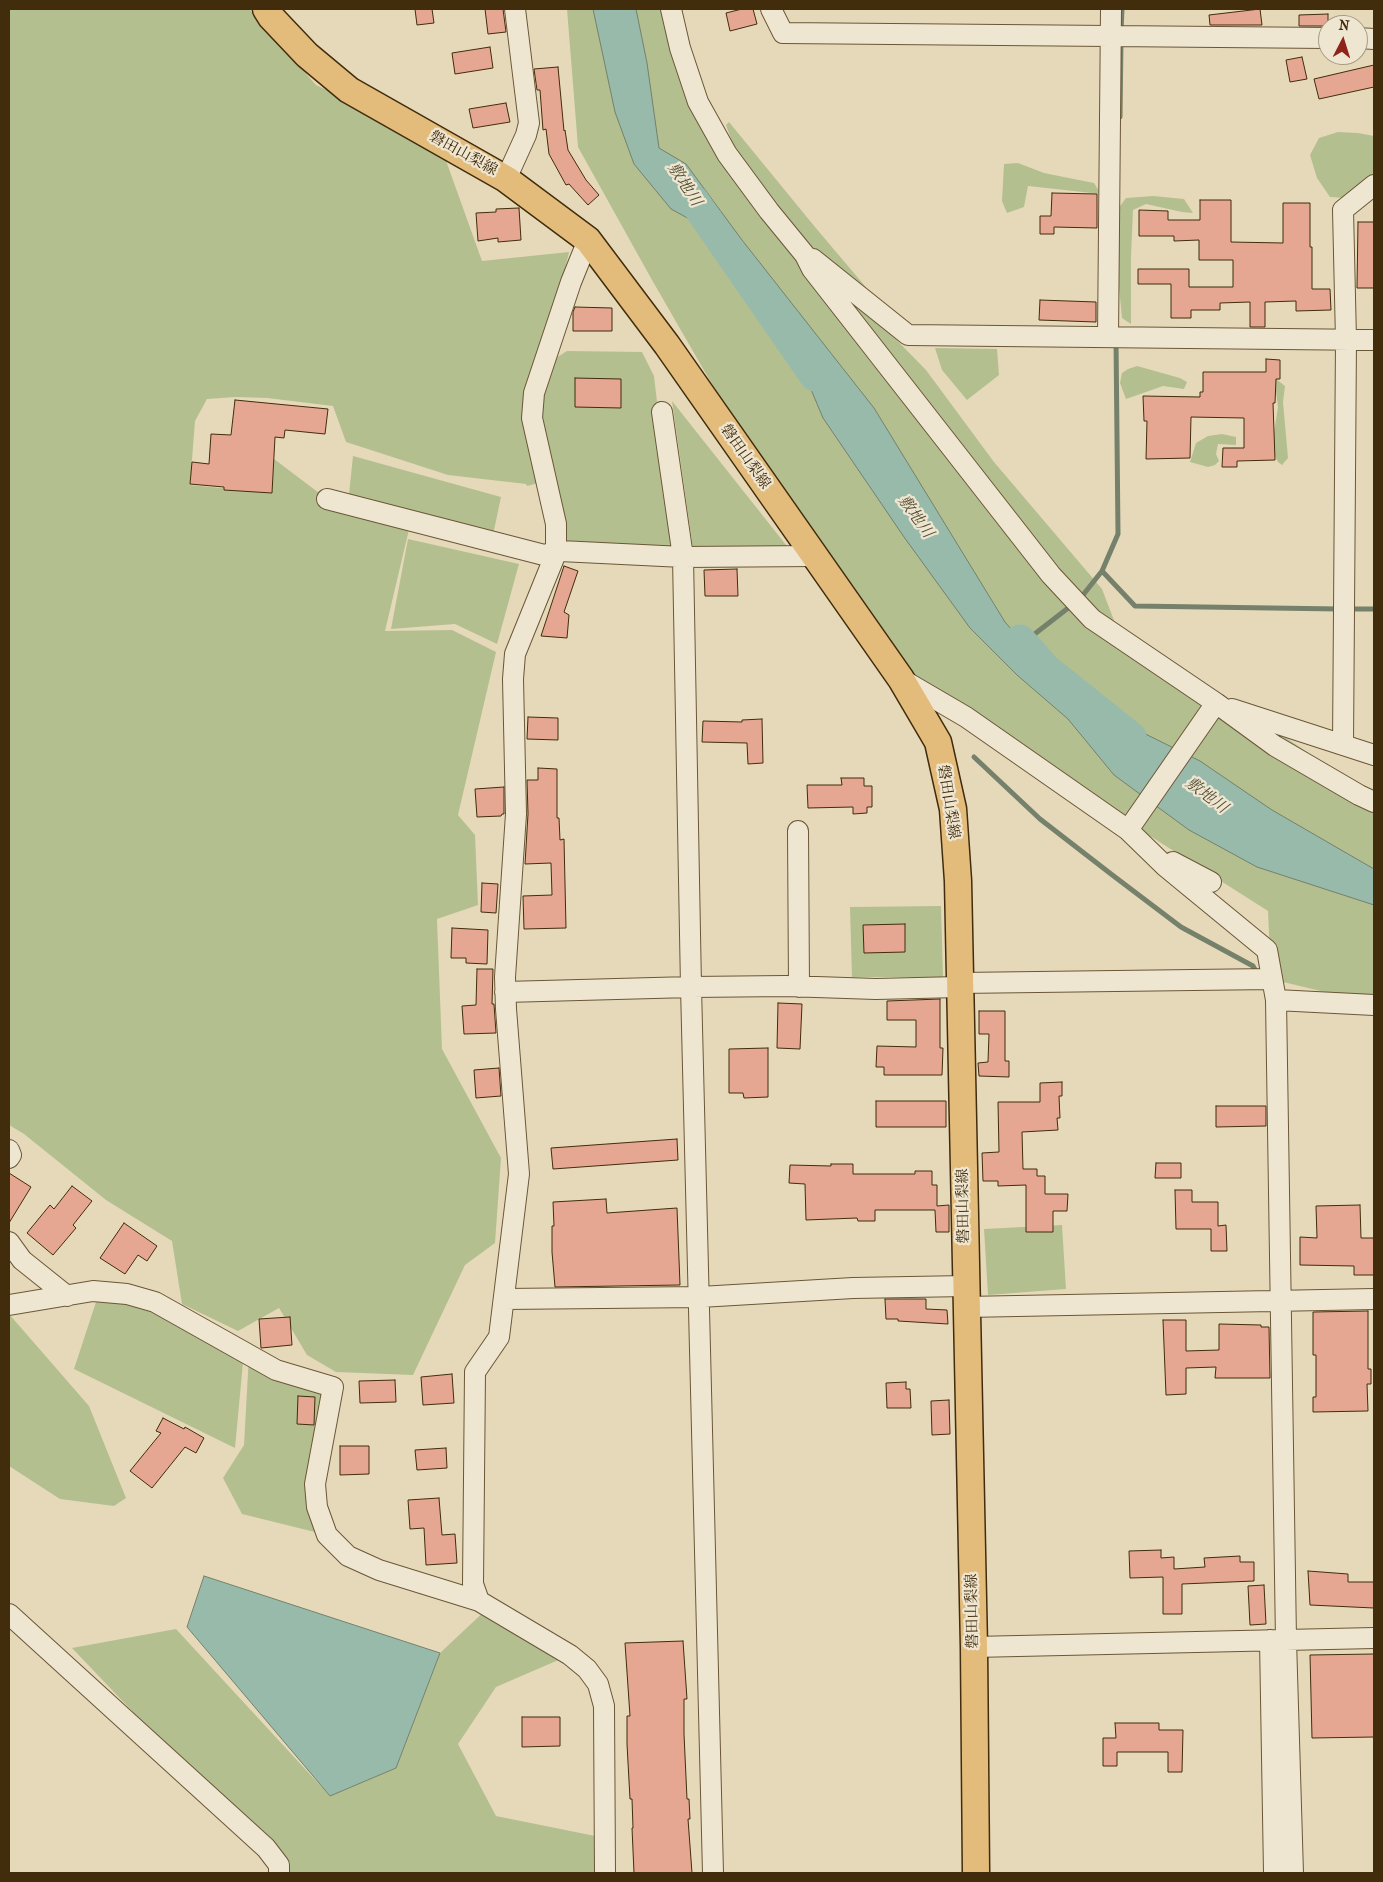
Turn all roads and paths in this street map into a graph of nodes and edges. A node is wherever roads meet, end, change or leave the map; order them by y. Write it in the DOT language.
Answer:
graph roads {
  1 [pos="266,9"];
  2 [pos="515,9"];
  3 [pos="671,9"];
  4 [pos="771,9"];
  5 [pos="1111,9"];
  6 [pos="1111,36"];
  7 [pos="1318,38"];
  8 [pos="506,179"];
  9 [pos="1374,185"];
  10 [pos="588,240"];
  11 [pos="805,255"];
  12 [pos="1108,337"];
  13 [pos="1346,340"];
  14 [pos="1374,340"];
  15 [pos="662,412"];
  16 [pos="327,500"];
  17 [pos="556,553"];
  18 [pos="815,556"];
  19 [pos="683,558"];
  20 [pos="902,679"];
  21 [pos="1212,709"];
  22 [pos="1343,744"];
  23 [pos="1374,755"];
  24 [pos="1374,802"];
  25 [pos="1132,826"];
  26 [pos="798,831"];
  27 [pos="1143,845"];
  28 [pos="1211,882"];
  29 [pos="1271,979"];
  30 [pos="959,985"];
  31 [pos="799,986"];
  32 [pos="691,987"];
  33 [pos="505,992"];
  34 [pos="1276,1000"];
  35 [pos="1374,1006"];
  36 [pos="9,1150"];
  37 [pos="9,1158"];
  38 [pos="9,1242"];
  39 [pos="67,1296"];
  40 [pos="966,1296"];
  41 [pos="700,1297"];
  42 [pos="504,1299"];
  43 [pos="1374,1299"];
  44 [pos="1280,1301"];
  45 [pos="9,1305"];
  46 [pos="479,1601"];
  47 [pos="9,1614"];
  48 [pos="1374,1638"];
  49 [pos="1278,1640"];
  50 [pos="974,1646"];
  51 [pos="279,1873"];
  52 [pos="606,1873"];
  53 [pos="713,1873"];
  54 [pos="976,1873"];
  55 [pos="1274,1873"];
  56 [pos="1294,1873"];
  1 -- 8 [label="main road, 磐田山梨線"];
  2 -- 8 [label="street"];
  3 -- 11 [label="street"];
  4 -- 6 [label="street"];
  5 -- 6 [label="street"];
  6 -- 7 [label="street"];
  6 -- 12 [label="street"];
  8 -- 10 [label="main road, 磐田山梨線"];
  9 -- 13 [label="street"];
  10 -- 17 [label="street"];
  10 -- 18 [label="main road, 磐田山梨線"];
  11 -- 12 [label="street"];
  11 -- 21 [label="street"];
  12 -- 13 [label="street"];
  13 -- 14 [label="street"];
  13 -- 22 [label="street"];
  15 -- 19 [label="street"];
  16 -- 17 [label="street"];
  17 -- 19 [label="street"];
  17 -- 33 [label="street"];
  18 -- 19 [label="street"];
  18 -- 20 [label="main road, 磐田山梨線"];
  19 -- 32 [label="street"];
  20 -- 25 [label="street"];
  20 -- 30 [label="main road, 磐田山梨線"];
  21 -- 22 [label="street"];
  21 -- 24 [label="street"];
  21 -- 25 [label="street"];
  22 -- 23 [label="street"];
  25 -- 27 [label="street"];
  26 -- 31 [label="street"];
  27 -- 28 [label="street"];
  27 -- 29 [label="street"];
  29 -- 30 [label="street"];
  29 -- 34 [label="street"];
  30 -- 31 [label="street"];
  30 -- 40 [label="main road, 磐田山梨線"];
  31 -- 32 [label="street"];
  32 -- 33 [label="street"];
  32 -- 41 [label="street"];
  33 -- 42 [label="street"];
  34 -- 35 [label="street"];
  34 -- 44 [label="street"];
  36 -- 37 [label="street"];
  38 -- 39 [label="street"];
  39 -- 45 [label="street"];
  39 -- 46 [label="street"];
  40 -- 41 [label="street"];
  40 -- 44 [label="street"];
  40 -- 50 [label="main road, 磐田山梨線"];
  41 -- 42 [label="street"];
  41 -- 53 [label="street"];
  42 -- 46 [label="street"];
  43 -- 44 [label="street"];
  44 -- 49 [label="street"];
  46 -- 52 [label="street"];
  47 -- 51 [label="street"];
  48 -- 49 [label="street"];
  49 -- 50 [label="street"];
  49 -- 55 [label="street"];
  49 -- 56 [label="street"];
  50 -- 54 [label="main road, 磐田山梨線"];
}
